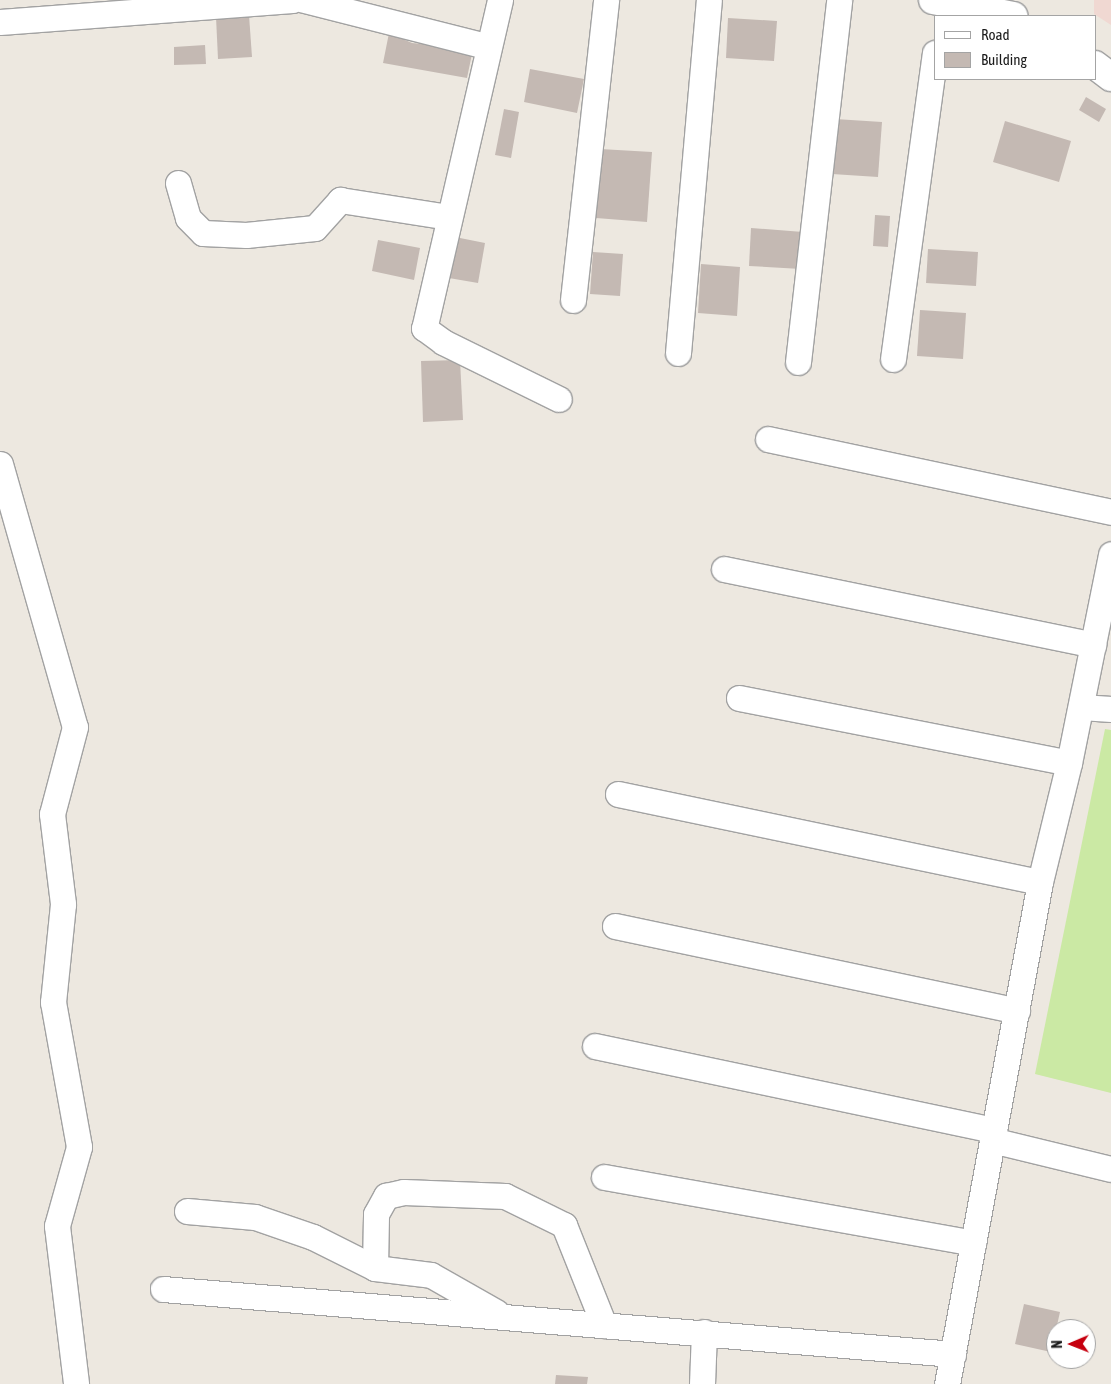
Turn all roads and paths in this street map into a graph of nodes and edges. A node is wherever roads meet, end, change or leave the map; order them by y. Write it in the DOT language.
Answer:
graph roads {
  1 [pos="292,0"];
  2 [pos="304,0"];
  3 [pos="500,0"];
  4 [pos="606,0"];
  5 [pos="709,0"];
  6 [pos="839,0"];
  7 [pos="938,6"];
  8 [pos="1006,15"];
  9 [pos="0,22"];
  10 [pos="486,46"];
  11 [pos="934,60"];
  12 [pos="1096,66"];
  13 [pos="1111,77"];
  14 [pos="178,183"];
  15 [pos="449,217"];
  16 [pos="572,300"];
  17 [pos="678,353"];
  18 [pos="893,359"];
  19 [pos="798,362"];
  20 [pos="559,399"];
  21 [pos="768,439"];
  22 [pos="0,464"];
  23 [pos="1111,512"];
  24 [pos="1111,554"];
  25 [pos="724,569"];
  26 [pos="1093,645"];
  27 [pos="739,698"];
  28 [pos="1081,706"];
  29 [pos="1111,709"];
  30 [pos="1070,763"];
  31 [pos="618,794"];
  32 [pos="1040,882"];
  33 [pos="615,926"];
  34 [pos="1017,1011"];
  35 [pos="595,1046"];
  36 [pos="993,1135"];
  37 [pos="1111,1169"];
  38 [pos="604,1177"];
  39 [pos="186,1211"];
  40 [pos="973,1244"];
  41 [pos="375,1268"];
  42 [pos="163,1289"];
  43 [pos="502,1316"];
  44 [pos="604,1325"];
  45 [pos="704,1332"];
  46 [pos="953,1354"];
  47 [pos="76,1384"];
  48 [pos="702,1384"];
  49 [pos="948,1384"];
  1 -- 9 [label="street"];
  2 -- 10 [label="street"];
  3 -- 10 [label="street"];
  4 -- 16 [label="street"];
  5 -- 17 [label="street"];
  6 -- 19 [label="street"];
  7 -- 8 [label="street"];
  10 -- 15 [label="street"];
  11 -- 18 [label="street"];
  12 -- 13 [label="street"];
  14 -- 15 [label="street"];
  15 -- 20 [label="street"];
  21 -- 23 [label="street"];
  22 -- 47 [label="street"];
  24 -- 26 [label="street"];
  25 -- 26 [label="street"];
  26 -- 28 [label="street"];
  27 -- 30 [label="street"];
  28 -- 29 [label="street"];
  28 -- 30 [label="street"];
  30 -- 32 [label="street"];
  31 -- 32 [label="street"];
  32 -- 34 [label="street"];
  33 -- 34 [label="street"];
  34 -- 36 [label="street"];
  35 -- 36 [label="street"];
  36 -- 37 [label="street"];
  36 -- 40 [label="street"];
  38 -- 40 [label="street"];
  39 -- 41 [label="street"];
  40 -- 46 [label="street"];
  41 -- 43 [label="street"];
  41 -- 44 [label="street"];
  42 -- 43 [label="street"];
  43 -- 44 [label="street"];
  44 -- 45 [label="street"];
  45 -- 46 [label="street"];
  45 -- 48 [label="street"];
  46 -- 49 [label="street"];
}
